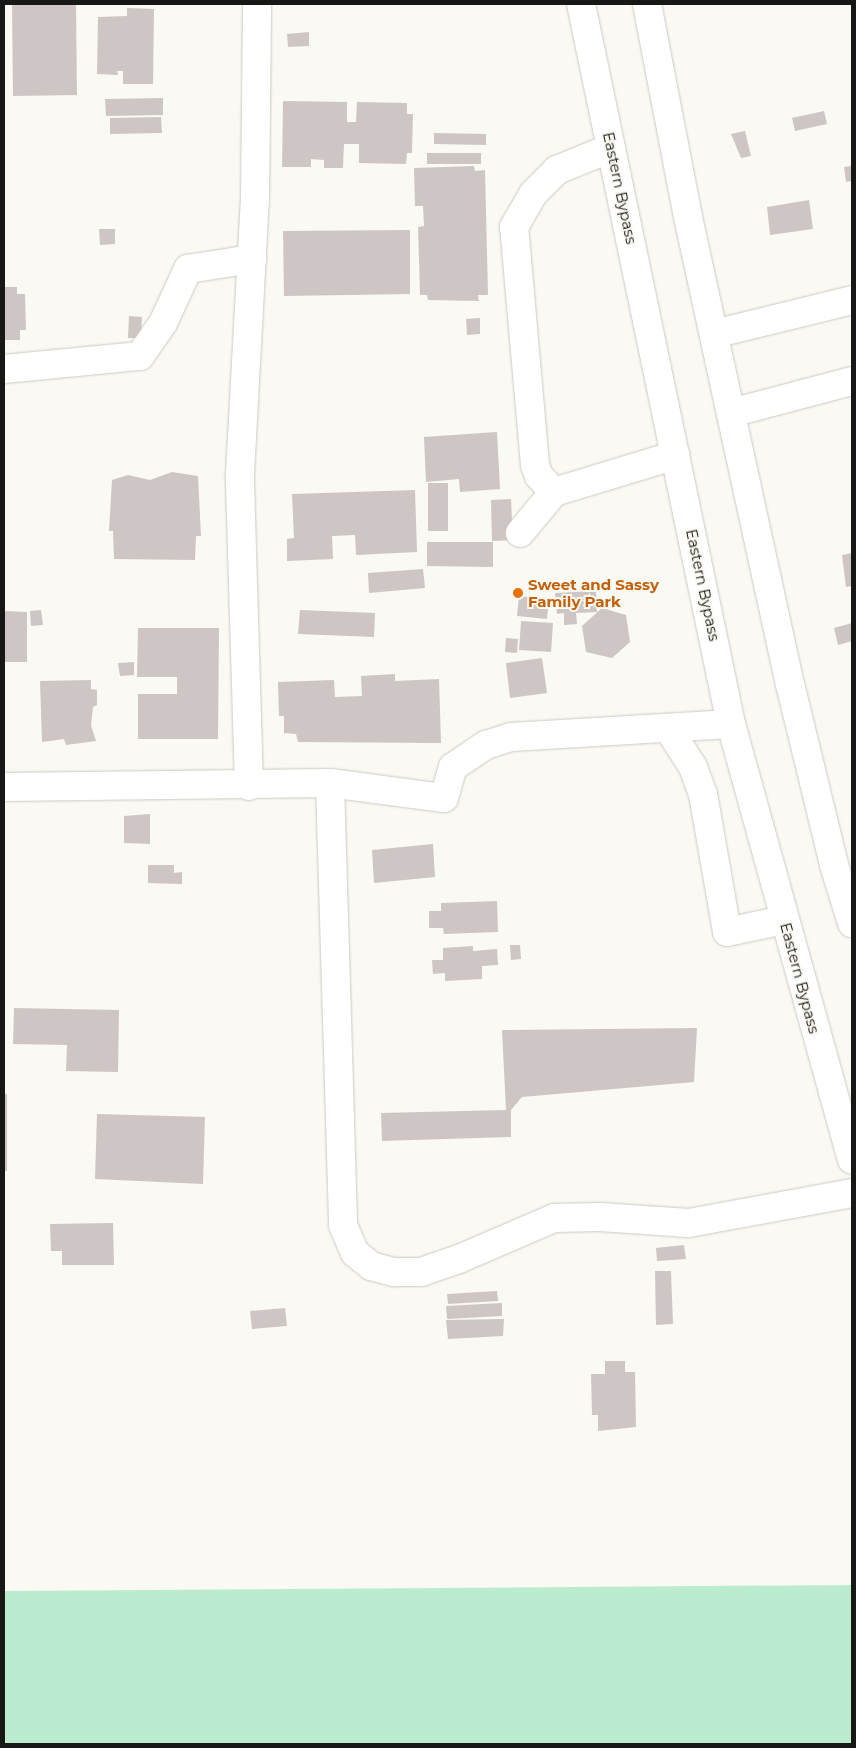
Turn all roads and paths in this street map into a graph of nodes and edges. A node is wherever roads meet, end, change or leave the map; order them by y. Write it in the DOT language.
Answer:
graph roads {
  1 [pos="257,4"];
  2 [pos="582,4"];
  3 [pos="647,4"];
  4 [pos="611,148"];
  5 [pos="252,260"];
  6 [pos="852,300"];
  7 [pos="714,334"];
  8 [pos="4,369"];
  9 [pos="852,381"];
  10 [pos="731,413"];
  11 [pos="676,455"];
  12 [pos="554,492"];
  13 [pos="520,533"];
  14 [pos="731,724"];
  15 [pos="668,728"];
  16 [pos="330,783"];
  17 [pos="250,786"];
  18 [pos="4,787"];
  19 [pos="784,920"];
  20 [pos="852,923"];
  21 [pos="852,1159"];
  22 [pos="852,1193"];
  1 -- 5 [label="street"];
  2 -- 4 [label="street, Eastern Bypass"];
  3 -- 7 [label="street"];
  4 -- 11 [label="street, Eastern Bypass"];
  4 -- 12 [label="street"];
  5 -- 8 [label="street"];
  5 -- 17 [label="street"];
  6 -- 7 [label="street"];
  7 -- 10 [label="street"];
  9 -- 10 [label="street"];
  10 -- 20 [label="street"];
  11 -- 12 [label="street"];
  11 -- 14 [label="street, Eastern Bypass"];
  12 -- 13 [label="street"];
  14 -- 15 [label="street"];
  14 -- 19 [label="street, Eastern Bypass"];
  15 -- 16 [label="street"];
  15 -- 19 [label="street"];
  16 -- 17 [label="street"];
  16 -- 22 [label="street"];
  17 -- 18 [label="street"];
  19 -- 21 [label="street, Eastern Bypass"];
}
